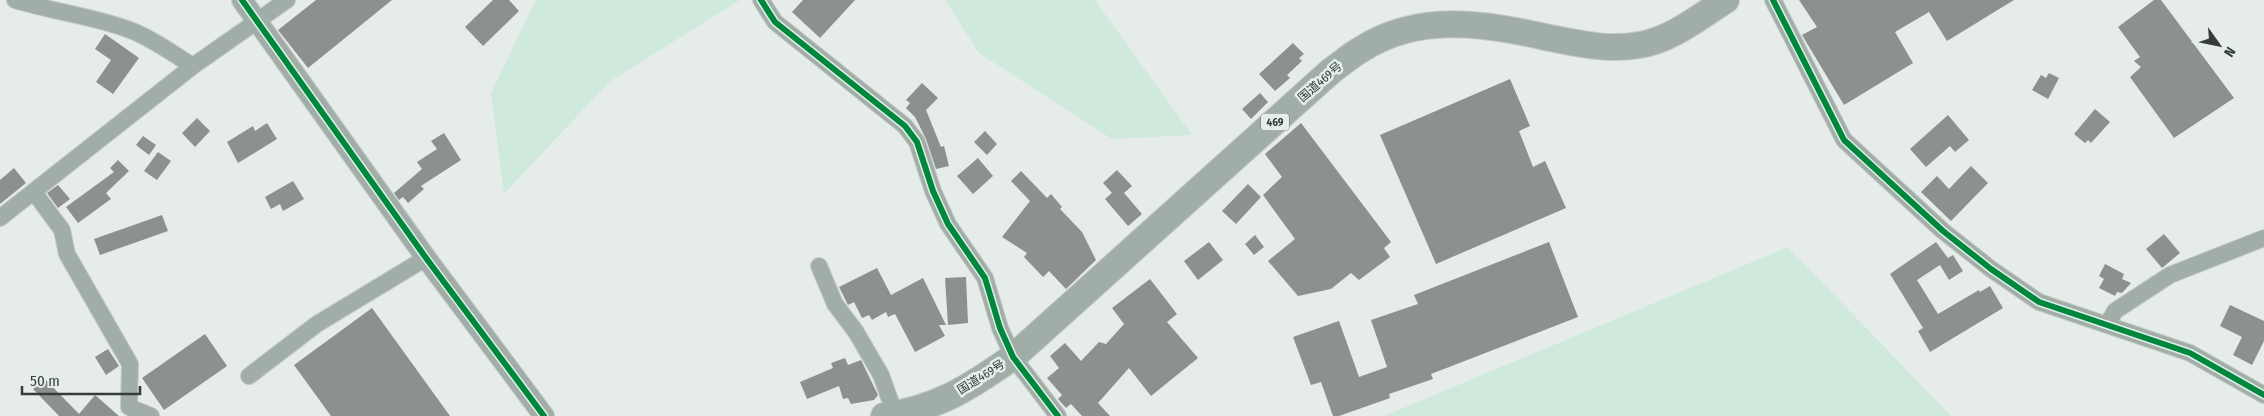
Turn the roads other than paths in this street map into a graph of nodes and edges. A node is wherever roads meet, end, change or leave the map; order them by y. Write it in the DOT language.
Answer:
graph roads {
  1 [pos="15,0"];
  2 [pos="242,0"];
  3 [pos="287,0"];
  4 [pos="761,0"];
  5 [pos="1726,0"];
  6 [pos="1773,0"];
  7 [pos="257,21"];
  8 [pos="193,66"];
  9 [pos="34,192"];
  10 [pos="0,218"];
  11 [pos="2264,238"];
  12 [pos="426,258"];
  13 [pos="820,266"];
  14 [pos="2107,325"];
  15 [pos="1013,357"];
  16 [pos="249,376"];
  17 [pos="2264,395"];
  18 [pos="942,409"];
  19 [pos="126,411"];
  20 [pos="889,415"];
  21 [pos="151,416"];
  22 [pos="544,416"];
  23 [pos="1058,416"];
  1 -- 8 [label="street"];
  2 -- 7 [label="street"];
  3 -- 7 [label="street"];
  4 -- 15 [label="street"];
  5 -- 15 [label="highway, 国道469号 / 469"];
  6 -- 14 [label="street"];
  7 -- 8 [label="street"];
  7 -- 12 [label="street"];
  8 -- 9 [label="street"];
  9 -- 10 [label="street"];
  9 -- 19 [label="street"];
  11 -- 14 [label="street"];
  12 -- 16 [label="street"];
  12 -- 22 [label="street"];
  13 -- 20 [label="street"];
  14 -- 17 [label="street"];
  15 -- 18 [label="highway, 国道469号 / 469"];
  15 -- 23 [label="street"];
  18 -- 20 [label="highway, 国道469号 / 469"];
  19 -- 21 [label="street"];
}
